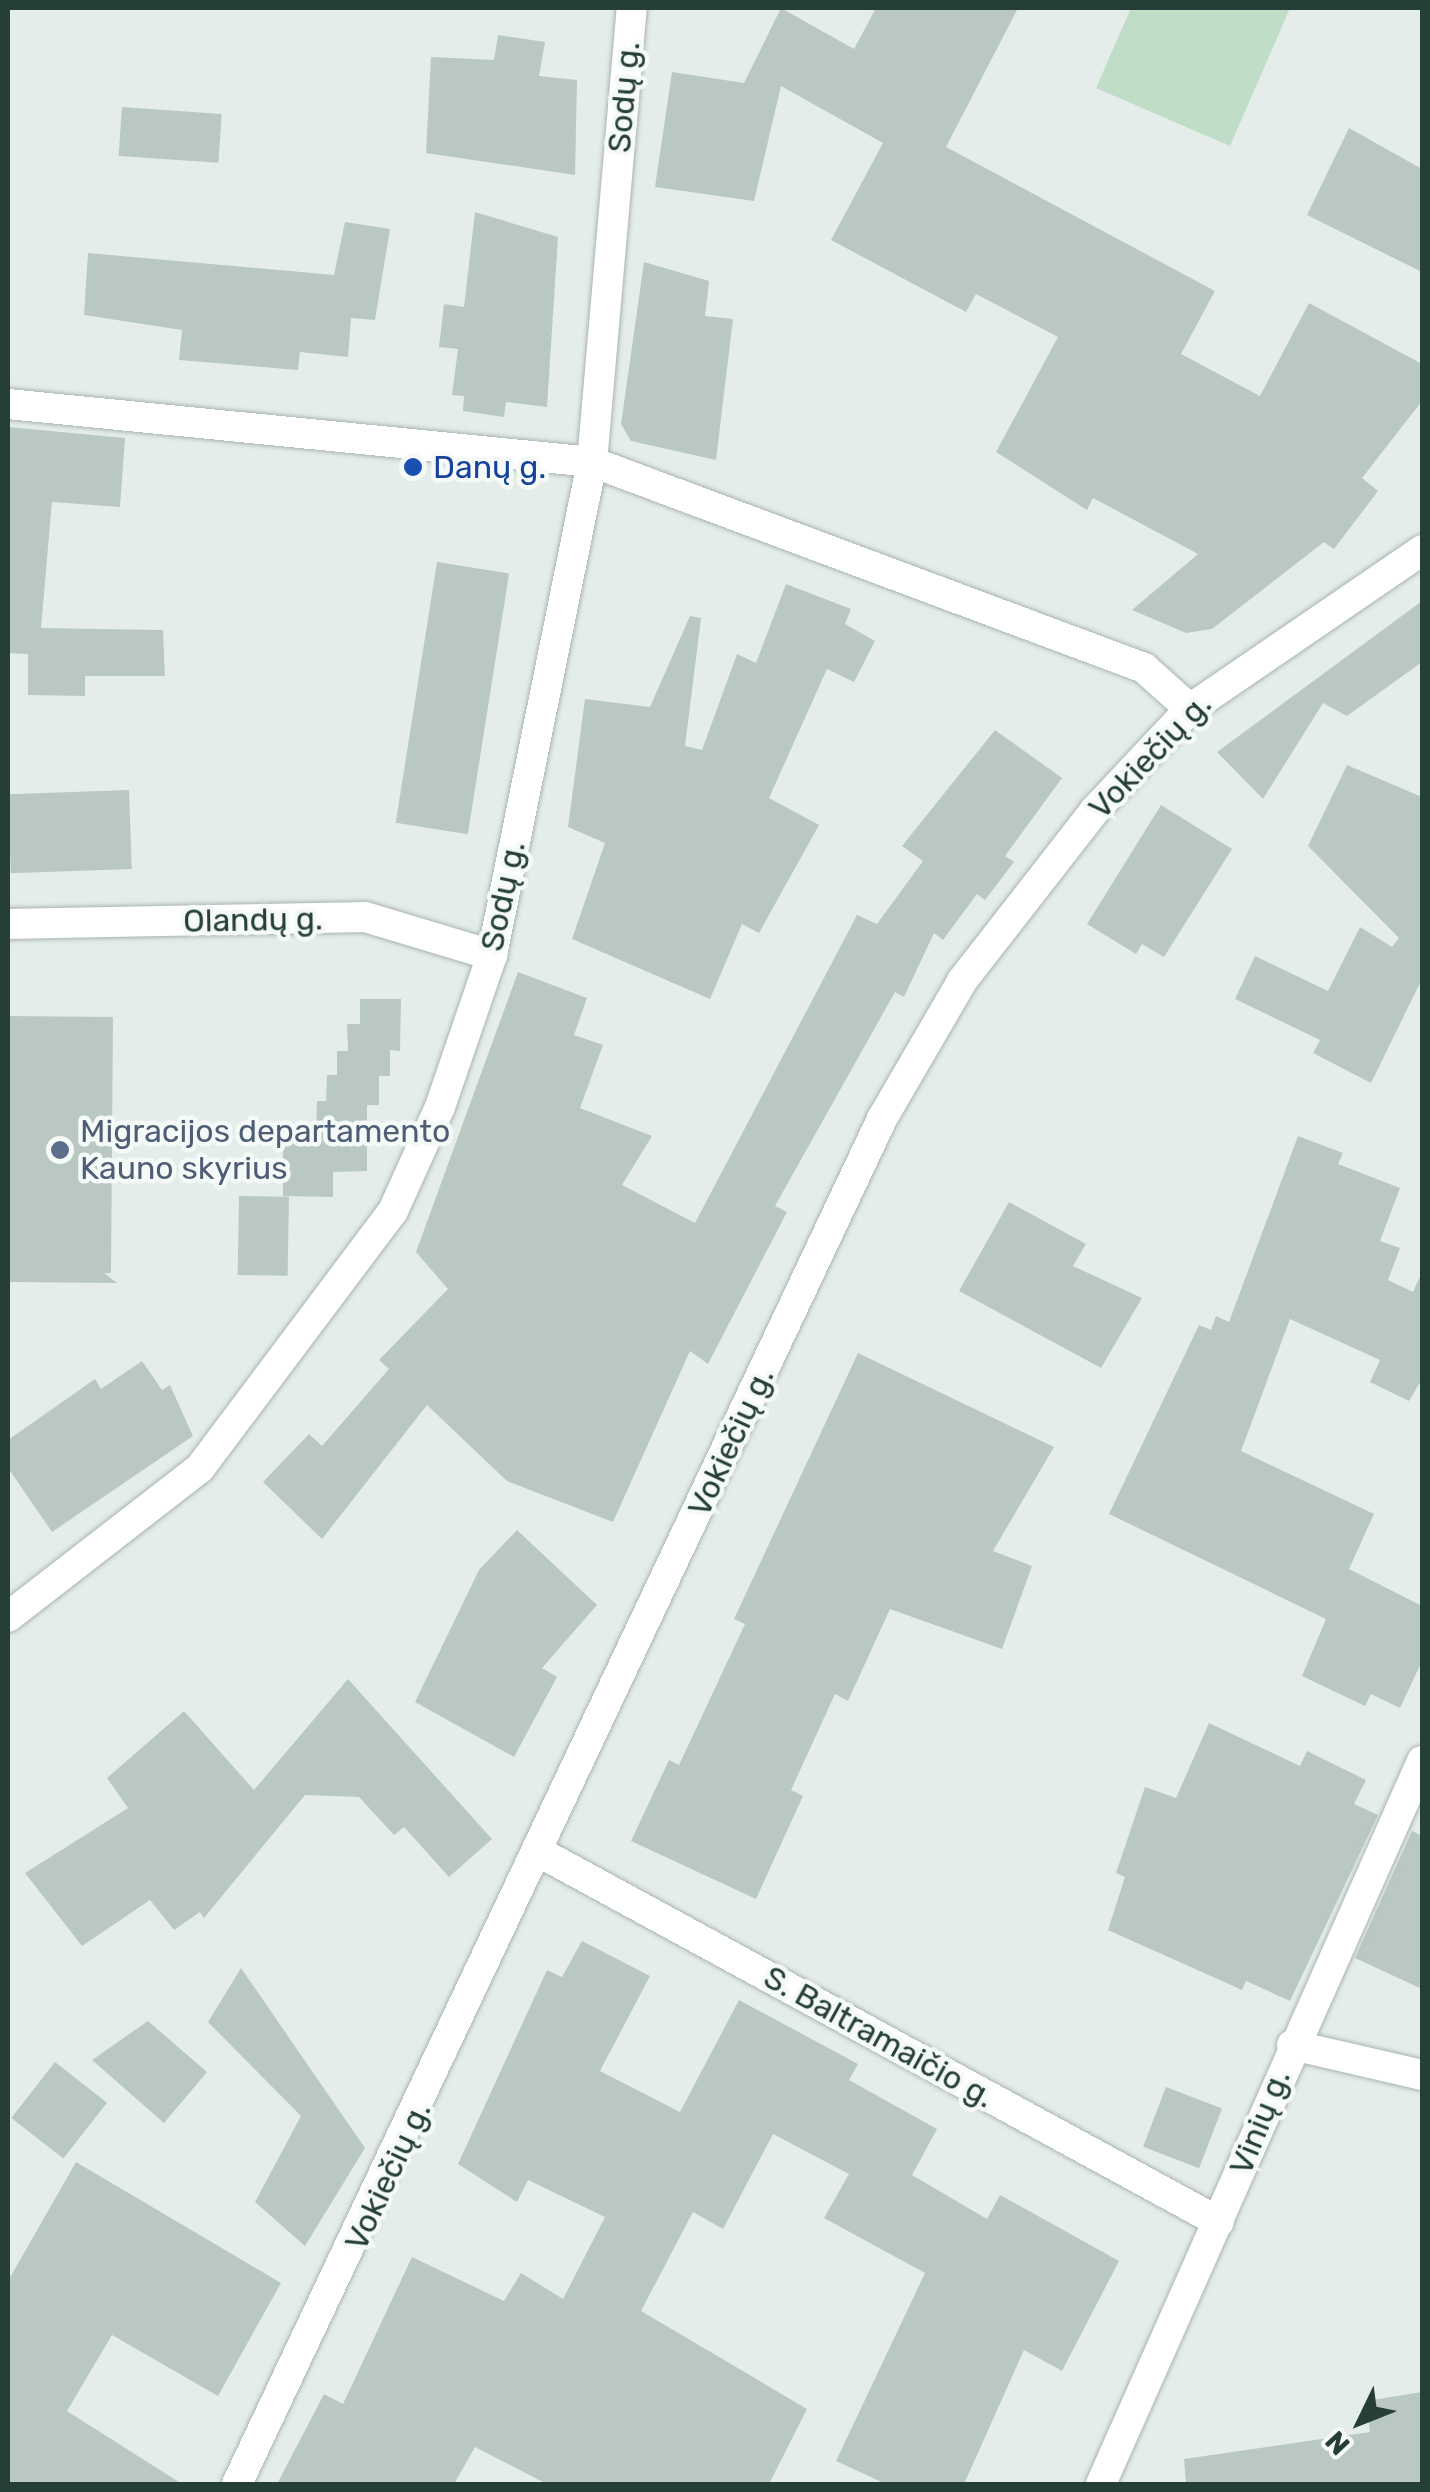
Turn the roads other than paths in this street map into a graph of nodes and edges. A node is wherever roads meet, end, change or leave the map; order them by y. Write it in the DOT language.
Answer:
graph roads {
  1 [pos="632,8"];
  2 [pos="8,404"];
  3 [pos="592,462"];
  4 [pos="1419,561"];
  5 [pos="1190,709"];
  6 [pos="8,924"];
  7 [pos="492,955"];
  8 [pos="8,1617"];
  9 [pos="1422,1760"];
  10 [pos="539,1852"];
  11 [pos="1292,2045"];
  12 [pos="1422,2075"];
  13 [pos="1219,2222"];
  14 [pos="236,2484"];
  15 [pos="1101,2484"];
  1 -- 3 [label="street, Sodų g."];
  2 -- 3 [label="street"];
  3 -- 5 [label="street"];
  3 -- 7 [label="street, Sodų g."];
  4 -- 5 [label="street, Vokiečių g."];
  5 -- 10 [label="street, Vokiečių g."];
  6 -- 7 [label="street, Olandų g."];
  7 -- 8 [label="street, Sodų g."];
  9 -- 11 [label="street, Vinių g."];
  10 -- 13 [label="street, S. Baltramaičio g."];
  10 -- 14 [label="street, Vokiečių g."];
  11 -- 12 [label="street"];
  11 -- 13 [label="street, Vinių g."];
  13 -- 15 [label="street, Vinių g."];
}
